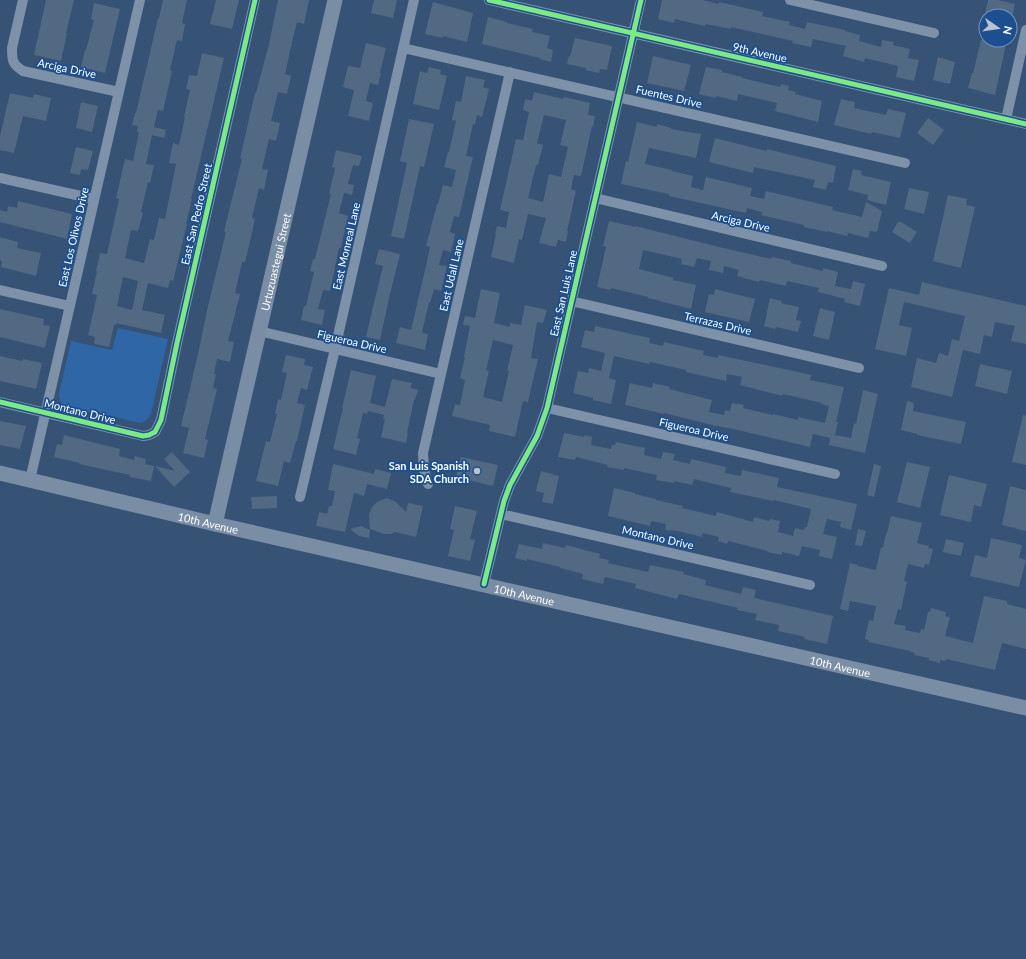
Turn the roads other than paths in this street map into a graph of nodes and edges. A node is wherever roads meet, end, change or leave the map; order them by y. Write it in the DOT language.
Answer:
graph roads {
  1 [pos="23,0"];
  2 [pos="140,0"];
  3 [pos="255,0"];
  4 [pos="335,0"];
  5 [pos="414,0"];
  6 [pos="489,0"];
  7 [pos="641,0"];
  8 [pos="790,0"];
  9 [pos="1026,30"];
  10 [pos="633,33"];
  11 [pos="934,33"];
  12 [pos="403,48"];
  13 [pos="510,72"];
  14 [pos="119,92"];
  15 [pos="619,97"];
  16 [pos="1006,119"];
  17 [pos="1026,124"];
  18 [pos="905,163"];
  19 [pos="0,178"];
  20 [pos="595,198"];
  21 [pos="94,199"];
  22 [pos="882,266"];
  23 [pos="0,290"];
  24 [pos="571,301"];
  25 [pos="70,306"];
  26 [pos="259,331"];
  27 [pos="335,349"];
  28 [pos="859,368"];
  29 [pos="440,374"];
  30 [pos="0,402"];
  31 [pos="547,408"];
  32 [pos="45,412"];
  33 [pos="155,432"];
  34 [pos="0,473"];
  35 [pos="835,474"];
  36 [pos="30,480"];
  37 [pos="428,484"];
  38 [pos="300,497"];
  39 [pos="501,514"];
  40 [pos="216,524"];
  41 [pos="484,584"];
  42 [pos="810,585"];
  43 [pos="1026,708"];
  1 -- 14 [label="street, Arciga Drive"];
  2 -- 14 [label="street, East Los Olivos Drive"];
  3 -- 33 [label="street, East San Pedro Street"];
  4 -- 26 [label="main road, Urtuzuastegui Street"];
  5 -- 12 [label="street, East Monreal Lane"];
  6 -- 10 [label="street, 9th Avenue"];
  7 -- 10 [label="street, East San Luis Lane"];
  8 -- 11 [label="street"];
  9 -- 16 [label="street"];
  10 -- 15 [label="street, East San Luis Lane"];
  10 -- 16 [label="street, 9th Avenue"];
  12 -- 13 [label="street, Fuentes Drive"];
  12 -- 27 [label="street, East Monreal Lane"];
  13 -- 15 [label="street, Fuentes Drive"];
  13 -- 29 [label="street, East Udall Lane"];
  14 -- 21 [label="street, East Los Olivos Drive"];
  15 -- 18 [label="street, Fuentes Drive"];
  15 -- 20 [label="street, East San Luis Lane"];
  16 -- 17 [label="street, 9th Avenue"];
  19 -- 21 [label="street"];
  20 -- 22 [label="street, Arciga Drive"];
  20 -- 24 [label="street, East San Luis Lane"];
  21 -- 25 [label="street, East Los Olivos Drive"];
  23 -- 25 [label="street"];
  24 -- 28 [label="street, Terrazas Drive"];
  24 -- 31 [label="street, East San Luis Lane"];
  25 -- 32 [label="street, East Los Olivos Drive"];
  26 -- 27 [label="street, Figueroa Drive"];
  26 -- 40 [label="main road, Urtuzuastegui Street"];
  27 -- 29 [label="street, Figueroa Drive"];
  27 -- 38 [label="street, East Monreal Lane"];
  29 -- 37 [label="street, East Udall Lane"];
  30 -- 32 [label="street, Montano Drive"];
  31 -- 35 [label="street, Figueroa Drive"];
  31 -- 39 [label="street, East San Luis Lane"];
  32 -- 33 [label="street, Montano Drive"];
  32 -- 36 [label="street, East Los Olivos Drive"];
  34 -- 36 [label="main road, 10th Avenue"];
  36 -- 40 [label="main road, 10th Avenue"];
  39 -- 41 [label="street, East San Luis Lane"];
  39 -- 42 [label="street, Montano Drive"];
  40 -- 41 [label="main road, 10th Avenue"];
  41 -- 43 [label="main road, 10th Avenue"];
}
